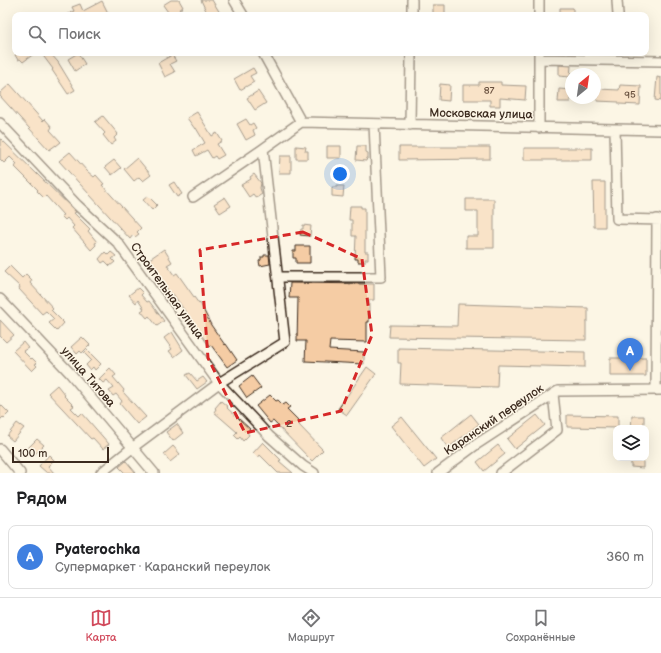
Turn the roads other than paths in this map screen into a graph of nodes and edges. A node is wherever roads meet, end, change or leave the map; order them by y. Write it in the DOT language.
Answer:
graph roads {
  1 [pos="234,0"];
  2 [pos="412,0"];
  3 [pos="539,0"];
  4 [pos="617,0"];
  5 [pos="241,12"];
  6 [pos="412,12"];
  7 [pos="539,12"];
  8 [pos="618,12"];
  9 [pos="265,56"];
  10 [pos="411,56"];
  11 [pos="539,56"];
  12 [pos="618,57"];
  13 [pos="661,61"];
  14 [pos="301,122"];
  15 [pos="0,123"];
  16 [pos="374,124"];
  17 [pos="410,125"];
  18 [pos="540,128"];
  19 [pos="615,129"];
  20 [pos="661,130"];
  21 [pos="263,149"];
  22 [pos="193,197"];
  23 [pos="659,220"];
  24 [pos="278,277"];
  25 [pos="0,299"];
  26 [pos="219,383"];
  27 [pos="658,390"];
  28 [pos="553,394"];
  29 [pos="132,448"];
  30 [pos="0,449"];
  31 [pos="20,473"];
  32 [pos="101,473"];
  33 [pos="154,473"];
  34 [pos="314,473"];
  35 [pos="438,473"];
  36 [pos="501,473"];
  1 -- 5 [label="street"];
  2 -- 6 [label="street"];
  3 -- 7 [label="street"];
  4 -- 8 [label="street"];
  9 -- 14 [label="street"];
  10 -- 17 [label="street"];
  11 -- 12 [label="street"];
  11 -- 18 [label="street"];
  12 -- 13 [label="street"];
  14 -- 16 [label="street, Московская улица"];
  14 -- 21 [label="street"];
  15 -- 26 [label="street, Строительная улица"];
  16 -- 17 [label="street, Московская улица"];
  16 -- 24 [label="street"];
  17 -- 18 [label="street, Московская улица"];
  18 -- 19 [label="street, Московская улица"];
  19 -- 20 [label="street, Московская улица"];
  19 -- 23 [label="street"];
  21 -- 22 [label="street"];
  21 -- 24 [label="street"];
  23 -- 27 [label="street"];
  24 -- 26 [label="street"];
  25 -- 29 [label="street, улица Титова"];
  26 -- 29 [label="street"];
  26 -- 34 [label="street, Строительная улица"];
  27 -- 28 [label="street, Каранский переулок"];
  28 -- 35 [label="street, Каранский переулок"];
  28 -- 36 [label="street"];
  29 -- 32 [label="street"];
  29 -- 33 [label="street, улица Титова"];
  30 -- 31 [label="street"];
}
